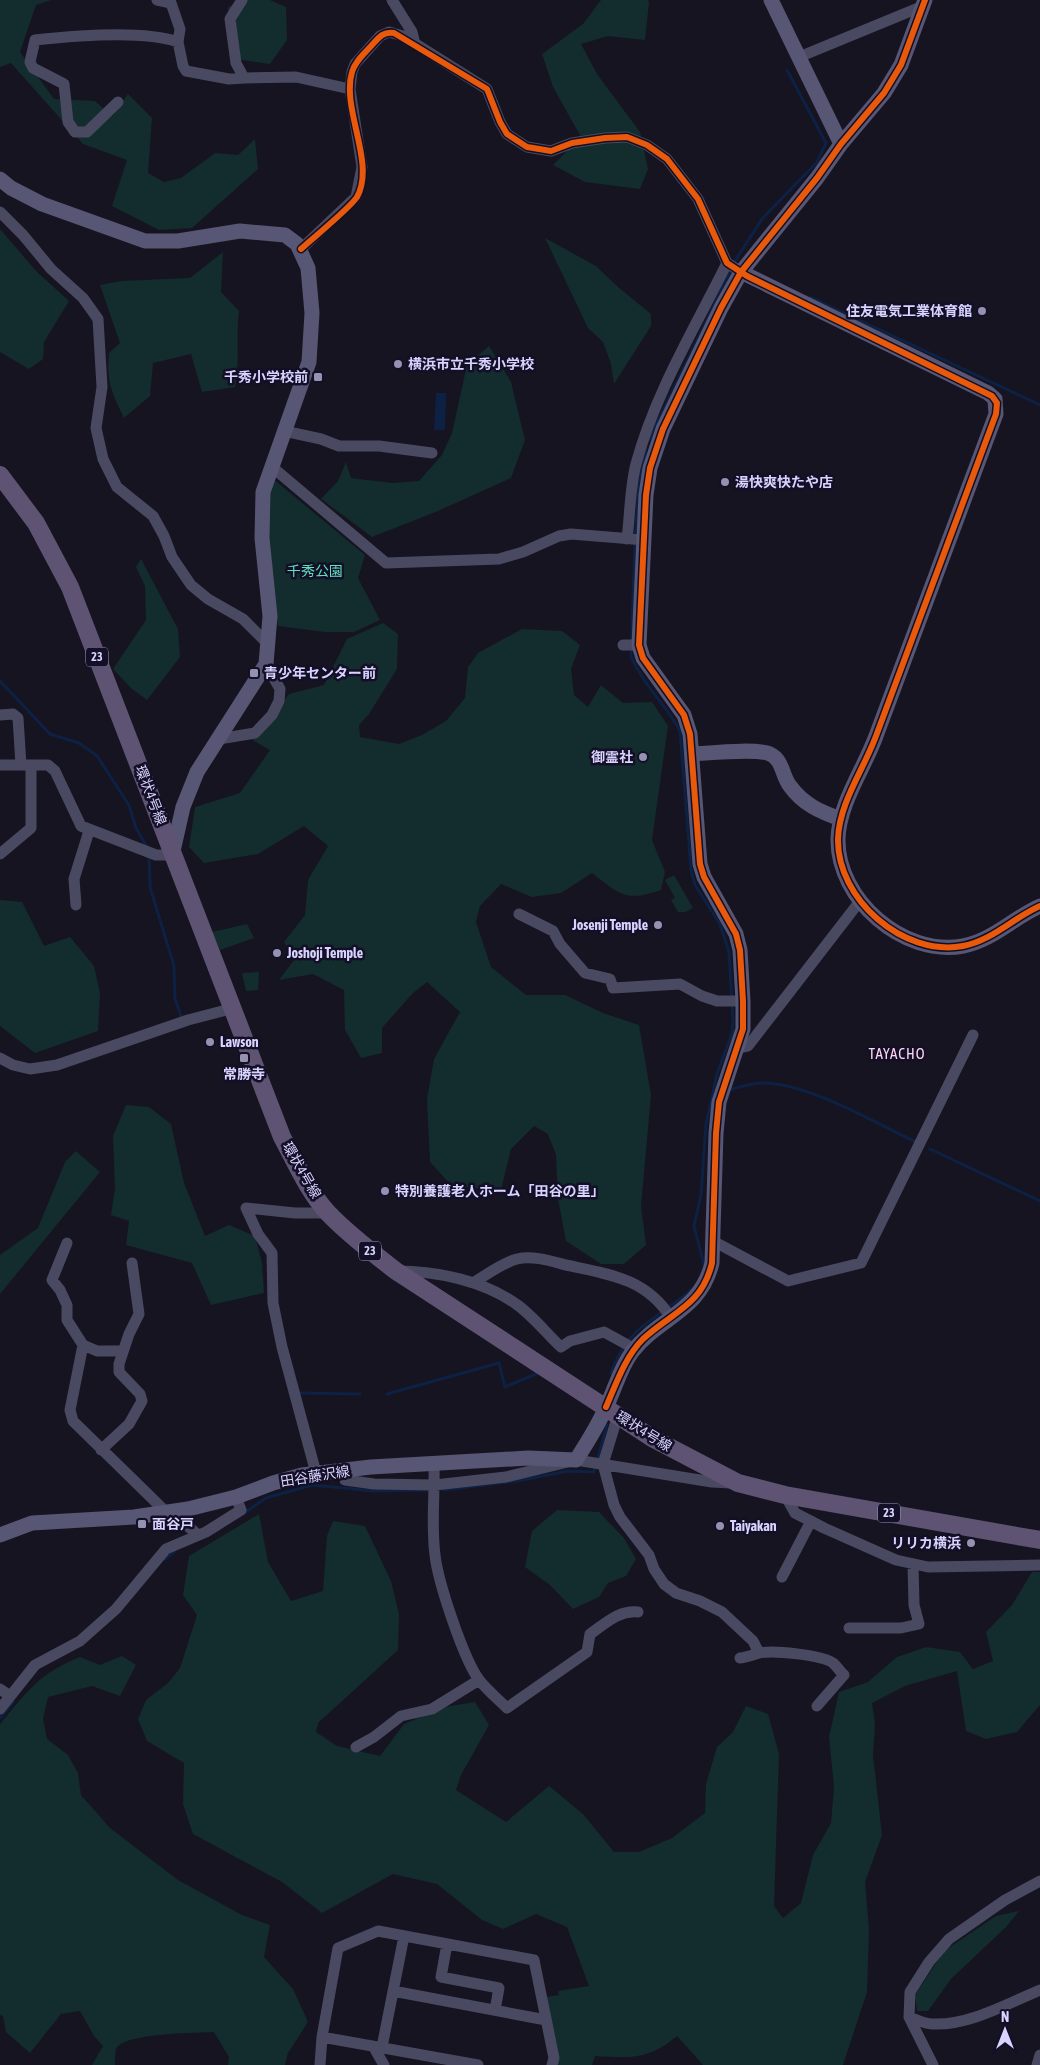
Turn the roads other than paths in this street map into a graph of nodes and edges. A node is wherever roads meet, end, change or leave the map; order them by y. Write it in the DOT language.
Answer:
graph roads {
  1 [pos="157,0"];
  2 [pos="242,0"];
  3 [pos="392,0"];
  4 [pos="771,0"];
  5 [pos="924,3"];
  6 [pos="178,42"];
  7 [pos="415,44"];
  8 [pos="799,57"];
  9 [pos="244,78"];
  10 [pos="350,89"];
  11 [pos="118,102"];
  12 [pos="841,144"];
  13 [pos="0,179"];
  14 [pos="0,212"];
  15 [pos="301,249"];
  16 [pos="739,265"];
  17 [pos="284,431"];
  18 [pos="432,453"];
  19 [pos="271,466"];
  20 [pos="0,475"];
  21 [pos="627,539"];
  22 [pos="645,540"];
  23 [pos="269,645"];
  24 [pos="266,664"];
  25 [pos="0,715"];
  26 [pos="219,739"];
  27 [pos="693,754"];
  28 [pos="0,765"];
  29 [pos="26,765"];
  30 [pos="841,819"];
  31 [pos="89,831"];
  32 [pos="173,851"];
  33 [pos="0,854"];
  34 [pos="860,901"];
  35 [pos="76,905"];
  36 [pos="1040,906"];
  37 [pos="519,914"];
  38 [pos="736,1001"];
  39 [pos="234,1008"];
  40 [pos="972,1034"];
  41 [pos="737,1048"];
  42 [pos="0,1058"];
  43 [pos="328,1212"];
  44 [pos="713,1240"];
  45 [pos="67,1243"];
  46 [pos="132,1263"];
  47 [pos="396,1271"];
  48 [pos="473,1283"];
  49 [pos="667,1311"];
  50 [pos="83,1345"];
  51 [pos="629,1345"];
  52 [pos="123,1351"];
  53 [pos="612,1411"];
  54 [pos="101,1450"];
  55 [pos="576,1460"];
  56 [pos="434,1463"];
  57 [pos="599,1463"];
  58 [pos="344,1470"];
  59 [pos="316,1473"];
  60 [pos="738,1483"];
  61 [pos="435,1489"];
  62 [pos="785,1495"];
  63 [pos="236,1497"];
  64 [pos="168,1512"];
  65 [pos="811,1521"];
  66 [pos="197,1534"];
  67 [pos="0,1535"];
  68 [pos="1040,1540"];
  69 [pos="913,1564"];
  70 [pos="1040,1565"];
  71 [pos="782,1577"];
  72 [pos="638,1612"];
  73 [pos="849,1628"];
  74 [pos="758,1653"];
  75 [pos="740,1658"];
  76 [pos="479,1680"];
  77 [pos="0,1689"];
  78 [pos="10,1696"];
  79 [pos="817,1706"];
  80 [pos="0,1709"];
  81 [pos="356,1747"];
  82 [pos="1040,1881"];
  83 [pos="404,1936"];
  84 [pos="447,1944"];
  85 [pos="1040,1990"];
  86 [pos="393,1991"];
  87 [pos="495,2010"];
  88 [pos="909,2017"];
  89 [pos="546,2020"];
  90 [pos="322,2036"];
  91 [pos="378,2046"];
  92 [pos="1040,2055"];
  93 [pos="320,2065"];
  94 [pos="384,2065"];
  95 [pos="478,2065"];
  96 [pos="552,2065"];
  97 [pos="933,2065"];
  98 [pos="1037,2065"];
  1 -- 6 [label="street"];
  2 -- 9 [label="street"];
  3 -- 7 [label="street"];
  4 -- 8 [label="street"];
  5 -- 8 [label="street"];
  5 -- 12 [label="street"];
  6 -- 9 [label="street"];
  6 -- 11 [label="street"];
  7 -- 10 [label="street"];
  7 -- 16 [label="street"];
  8 -- 12 [label="street"];
  9 -- 10 [label="street"];
  10 -- 15 [label="street"];
  12 -- 16 [label="street"];
  13 -- 15 [label="street"];
  14 -- 23 [label="street"];
  15 -- 17 [label="street"];
  16 -- 21 [label="street"];
  16 -- 22 [label="street"];
  16 -- 30 [label="street"];
  17 -- 18 [label="street"];
  17 -- 19 [label="street"];
  19 -- 21 [label="street"];
  19 -- 23 [label="street"];
  20 -- 32 [label="main road, 環状4号線 / 23"];
  21 -- 22 [label="street"];
  22 -- 27 [label="street"];
  23 -- 24 [label="street"];
  24 -- 26 [label="street"];
  24 -- 26 [label="street"];
  25 -- 29 [label="street"];
  26 -- 32 [label="street"];
  27 -- 30 [label="street"];
  27 -- 38 [label="street"];
  28 -- 29 [label="street"];
  29 -- 31 [label="street"];
  29 -- 33 [label="street"];
  30 -- 34 [label="street"];
  31 -- 32 [label="street"];
  31 -- 35 [label="street"];
  32 -- 39 [label="main road, 環状4号線 / 23"];
  34 -- 36 [label="street"];
  34 -- 41 [label="street"];
  37 -- 38 [label="street"];
  38 -- 41 [label="street"];
  39 -- 42 [label="street"];
  39 -- 43 [label="main road, 環状4号線 / 23"];
  40 -- 44 [label="street"];
  41 -- 44 [label="street"];
  43 -- 47 [label="main road, 環状4号線 / 23"];
  43 -- 59 [label="street"];
  44 -- 49 [label="street"];
  45 -- 50 [label="street"];
  46 -- 52 [label="street"];
  47 -- 48 [label="street"];
  47 -- 53 [label="main road, 環状4号線 / 23"];
  48 -- 49 [label="street"];
  48 -- 51 [label="street"];
  49 -- 51 [label="street"];
  50 -- 52 [label="street"];
  50 -- 54 [label="street"];
  51 -- 53 [label="street"];
  52 -- 54 [label="street"];
  53 -- 55 [label="street"];
  53 -- 57 [label="street"];
  53 -- 60 [label="main road, 環状4号線 / 23"];
  54 -- 64 [label="street"];
  55 -- 56 [label="street, 田谷藤沢線"];
  55 -- 57 [label="street"];
  55 -- 61 [label="street"];
  56 -- 58 [label="street, 田谷藤沢線"];
  56 -- 61 [label="street"];
  57 -- 60 [label="street"];
  57 -- 74 [label="street"];
  58 -- 59 [label="street, 田谷藤沢線"];
  58 -- 61 [label="street"];
  59 -- 63 [label="street, 田谷藤沢線"];
  60 -- 62 [label="main road, 環状4号線 / 23"];
  61 -- 76 [label="street"];
  62 -- 65 [label="street"];
  62 -- 68 [label="main road, 環状4号線 / 23"];
  63 -- 64 [label="street, 田谷藤沢線"];
  63 -- 66 [label="street"];
  64 -- 66 [label="street"];
  64 -- 67 [label="street, 田谷藤沢線"];
  65 -- 69 [label="street"];
  65 -- 71 [label="street"];
  66 -- 78 [label="street"];
  69 -- 70 [label="street"];
  69 -- 73 [label="street"];
  72 -- 76 [label="street"];
  74 -- 75 [label="street"];
  74 -- 79 [label="street"];
  76 -- 81 [label="street"];
  77 -- 78 [label="street"];
  78 -- 80 [label="street"];
  82 -- 88 [label="street"];
  83 -- 84 [label="street"];
  83 -- 86 [label="street"];
  83 -- 90 [label="street"];
  84 -- 87 [label="street"];
  84 -- 89 [label="street"];
  85 -- 88 [label="street"];
  86 -- 87 [label="street"];
  86 -- 91 [label="street"];
  87 -- 89 [label="street"];
  88 -- 97 [label="street"];
  89 -- 96 [label="street"];
  90 -- 91 [label="street"];
  90 -- 93 [label="street"];
  91 -- 94 [label="street"];
  91 -- 95 [label="street"];
  92 -- 98 [label="street"];
}
